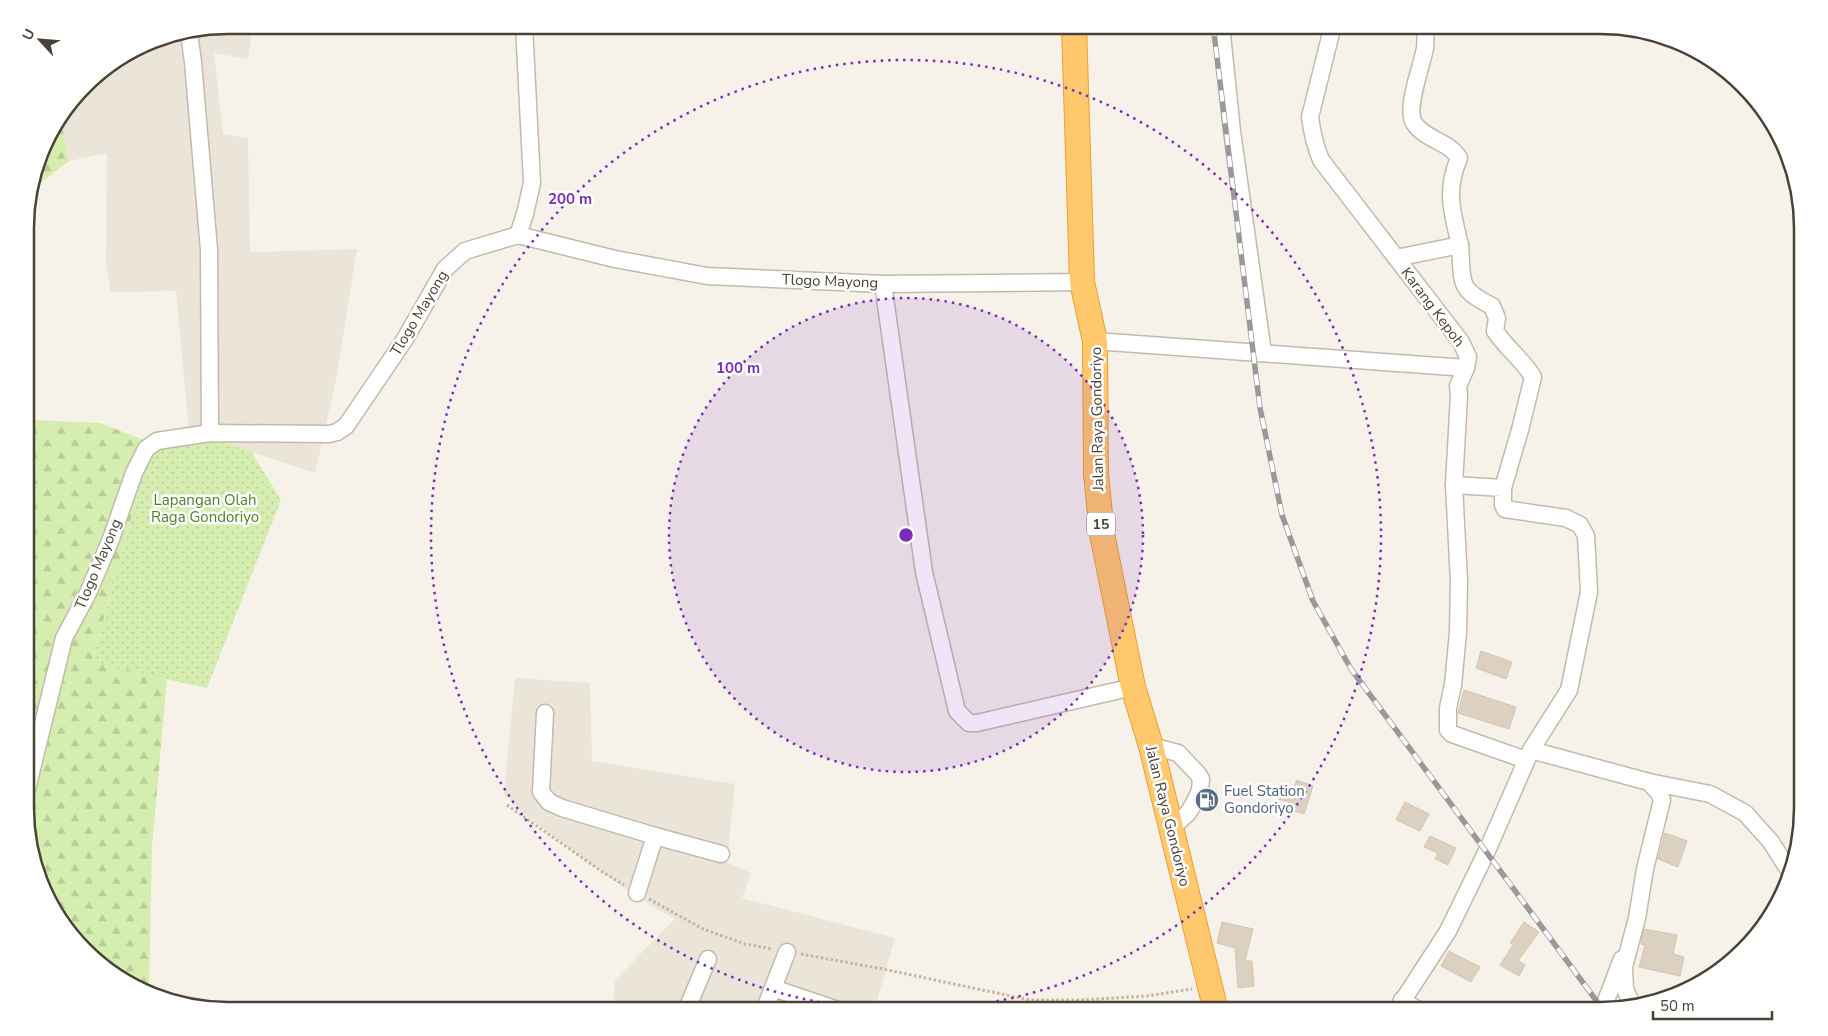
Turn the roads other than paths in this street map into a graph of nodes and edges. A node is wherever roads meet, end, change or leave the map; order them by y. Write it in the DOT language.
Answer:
graph roads {
  1 [pos="524,34"];
  2 [pos="1074,34"];
  3 [pos="1222,34"];
  4 [pos="1331,34"];
  5 [pos="1424,34"];
  6 [pos="190,37"];
  7 [pos="518,235"];
  8 [pos="1460,245"];
  9 [pos="1396,258"];
  10 [pos="1082,282"];
  11 [pos="883,284"];
  12 [pos="1095,341"];
  13 [pos="1263,353"];
  14 [pos="1466,368"];
  15 [pos="210,432"];
  16 [pos="1454,486"];
  17 [pos="1503,488"];
  18 [pos="1133,687"];
  19 [pos="545,713"];
  20 [pos="1151,746"];
  21 [pos="1529,755"];
  22 [pos="34,760"];
  23 [pos="1649,782"];
  24 [pos="1172,828"];
  25 [pos="655,836"];
  26 [pos="720,854"];
  27 [pos="1786,866"];
  28 [pos="637,893"];
  29 [pos="1631,936"];
  30 [pos="787,952"];
  31 [pos="708,959"];
  32 [pos="773,988"];
  33 [pos="1630,1000"];
  34 [pos="690,1002"];
  35 [pos="768,1002"];
  36 [pos="814,1002"];
  37 [pos="1214,1002"];
  38 [pos="1401,1002"];
  39 [pos="1605,1002"];
  1 -- 7 [label="street"];
  2 -- 10 [label="highway, Jalan Raya Gondoriyo / 15"];
  3 -- 13 [label="street"];
  4 -- 9 [label="street, Karang Kepoh"];
  5 -- 8 [label="street"];
  6 -- 15 [label="street"];
  7 -- 11 [label="street, Tlogo Mayong"];
  7 -- 15 [label="street, Tlogo Mayong"];
  8 -- 9 [label="street"];
  8 -- 17 [label="street"];
  9 -- 14 [label="street, Karang Kepoh"];
  10 -- 11 [label="street, Tlogo Mayong"];
  10 -- 12 [label="highway, Jalan Raya Gondoriyo / 15"];
  11 -- 18 [label="street"];
  12 -- 13 [label="street, Karang Kepoh"];
  12 -- 18 [label="highway, Jalan Raya Gondoriyo / 15"];
  13 -- 14 [label="street, Karang Kepoh"];
  14 -- 16 [label="street"];
  15 -- 22 [label="street, Tlogo Mayong"];
  16 -- 17 [label="street"];
  16 -- 21 [label="street"];
  17 -- 21 [label="street"];
  18 -- 20 [label="highway, Jalan Raya Gondoriyo / 15"];
  19 -- 25 [label="street"];
  20 -- 24 [label="highway, Jalan Raya Gondoriyo / 15"];
  20 -- 24 [label="street"];
  21 -- 23 [label="street"];
  21 -- 38 [label="street"];
  23 -- 27 [label="street"];
  23 -- 29 [label="street"];
  24 -- 37 [label="highway, Jalan Raya Gondoriyo / 15"];
  25 -- 26 [label="street"];
  25 -- 28 [label="street"];
  29 -- 33 [label="street"];
  29 -- 39 [label="street"];
  30 -- 32 [label="street"];
  31 -- 34 [label="street"];
  32 -- 35 [label="street"];
  32 -- 36 [label="street"];
}
